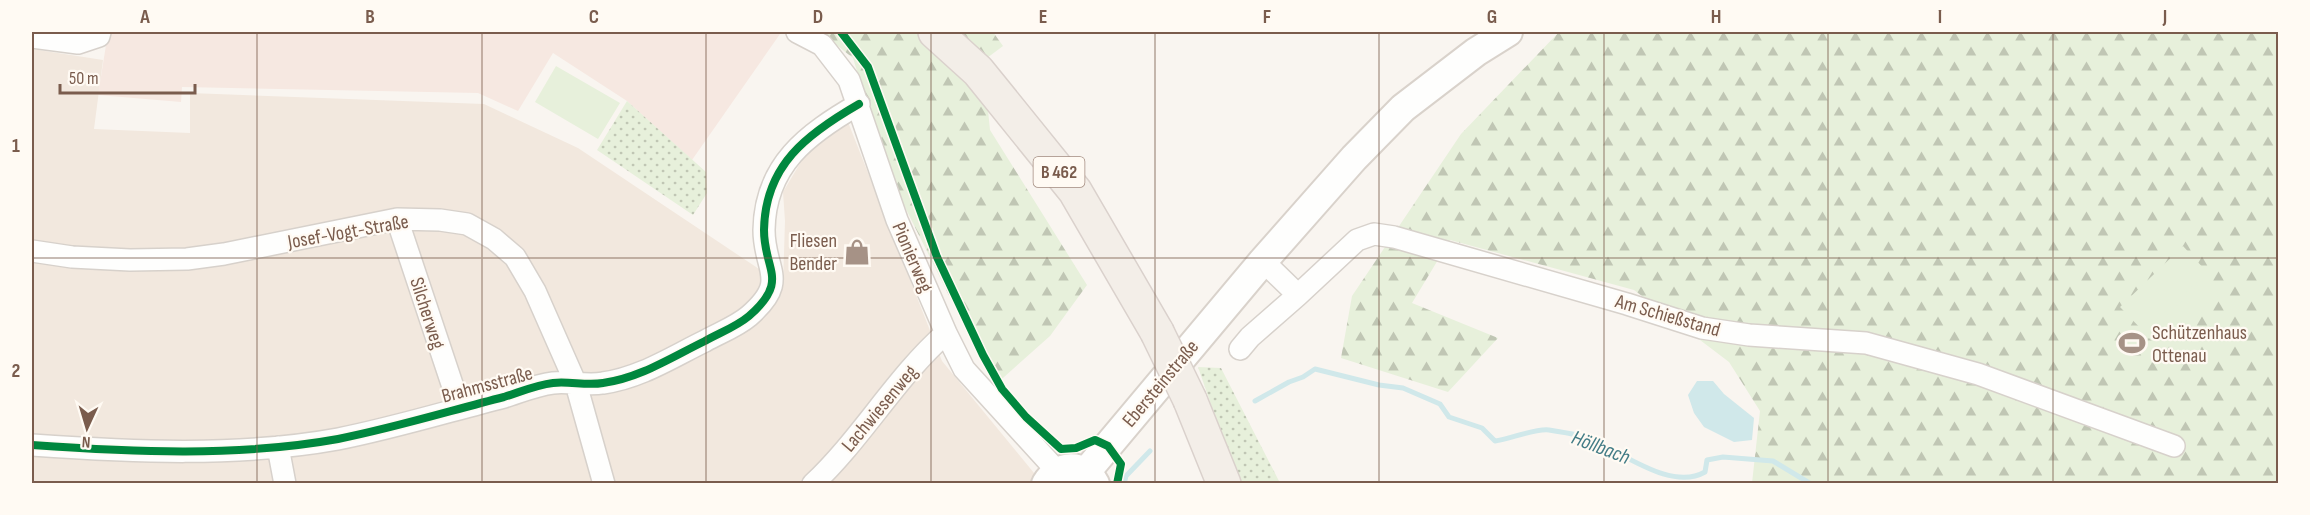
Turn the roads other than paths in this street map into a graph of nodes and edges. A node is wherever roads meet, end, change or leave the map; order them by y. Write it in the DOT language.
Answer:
graph roads {
  1 [pos="100,32"];
  2 [pos="797,32"];
  3 [pos="935,32"];
  4 [pos="1509,32"];
  5 [pos="32,37"];
  6 [pos="859,104"];
  7 [pos="397,219"];
  8 [pos="32,251"];
  9 [pos="1263,261"];
  10 [pos="1298,295"];
  11 [pos="946,333"];
  12 [pos="1240,349"];
  13 [pos="576,384"];
  14 [pos="460,408"];
  15 [pos="32,445"];
  16 [pos="2174,446"];
  17 [pos="278,447"];
  18 [pos="1051,477"];
  19 [pos="1091,478"];
  20 [pos="285,483"];
  21 [pos="604,483"];
  22 [pos="813,483"];
  23 [pos="1224,483"];
  1 -- 5 [label="street"];
  2 -- 6 [label="street, Pionierweg"];
  3 -- 23 [label="main road, B 462, bridge"];
  4 -- 9 [label="street, Ebersteinstraße"];
  6 -- 11 [label="street, Pionierweg"];
  6 -- 13 [label="street, Brahmsstraße"];
  7 -- 8 [label="street, Josef-Vogt-Straße"];
  7 -- 13 [label="street, Josef-Vogt-Straße"];
  7 -- 14 [label="street, Silcherweg"];
  9 -- 10 [label="street"];
  9 -- 19 [label="street, Ebersteinstraße"];
  10 -- 12 [label="street, Am Schießstand"];
  10 -- 16 [label="street, Am Schießstand"];
  11 -- 18 [label="street, Pionierweg"];
  11 -- 22 [label="street, Lachwiesenweg"];
  13 -- 14 [label="street, Brahmsstraße"];
  13 -- 21 [label="street, Josef-Vogt-Straße"];
  14 -- 17 [label="street, Brahmsstraße"];
  15 -- 17 [label="street, Brahmsstraße"];
  17 -- 20 [label="street"];
  18 -- 19 [label="street, Ebersteinstraße"];
}
